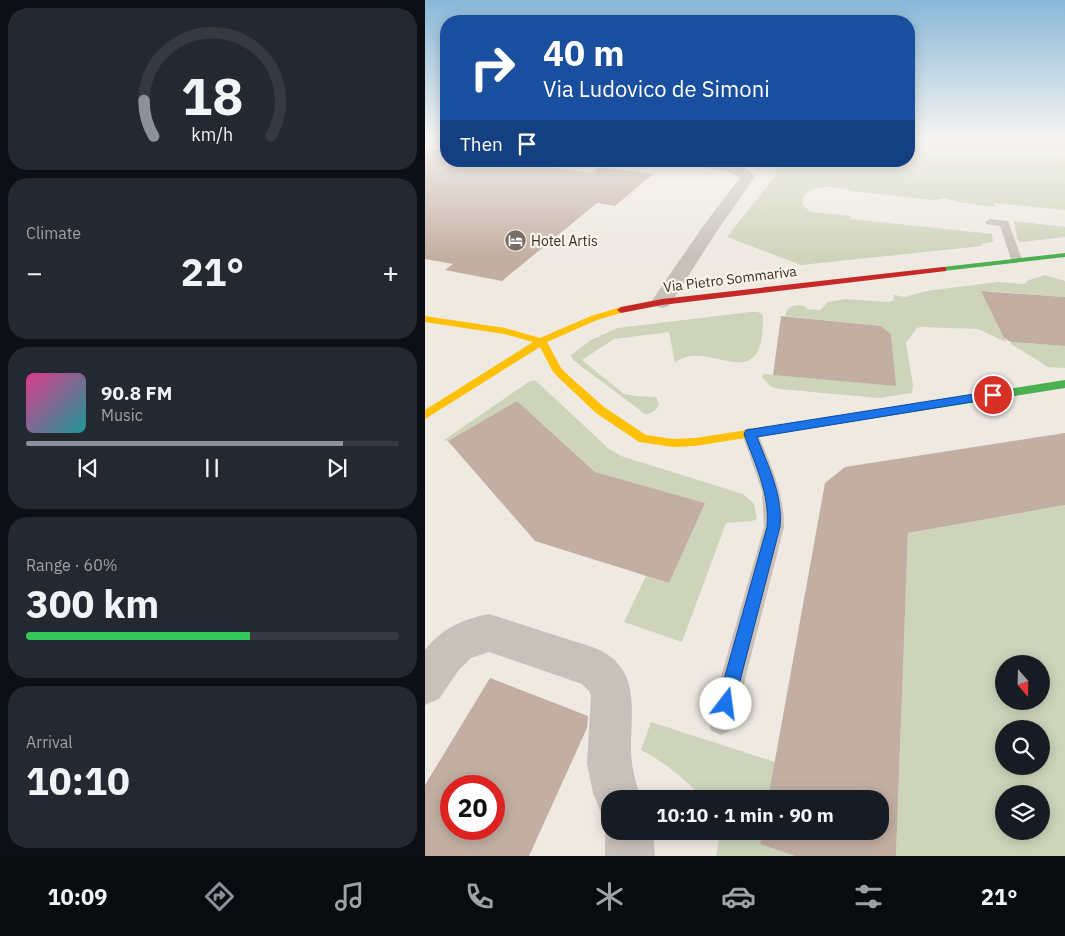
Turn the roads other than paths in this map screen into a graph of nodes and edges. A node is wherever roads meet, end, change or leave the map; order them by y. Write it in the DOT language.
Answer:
graph roads {
  1 [pos="746,180"];
  2 [pos="990,222"];
  3 [pos="1065,255"];
  4 [pos="1016,260"];
  5 [pos="661,302"];
  6 [pos="425,319"];
  7 [pos="542,342"];
  8 [pos="1065,384"];
  9 [pos="425,415"];
  10 [pos="750,434"];
  11 [pos="425,685"];
  12 [pos="721,722"];
  13 [pos="616,790"];
  14 [pos="629,840"];
  15 [pos="630,856"];
  1 -- 5 [label="street"];
  2 -- 4 [label="lane"];
  3 -- 4 [label="street, Via Pietro Sommariva"];
  4 -- 5 [label="street, Via Pietro Sommariva"];
  5 -- 7 [label="street, Via Pietro Sommariva"];
  6 -- 7 [label="street"];
  7 -- 9 [label="street, Via Pietro Sommariva"];
  7 -- 10 [label="street"];
  8 -- 10 [label="street"];
  10 -- 12 [label="lane"];
  11 -- 13 [label="street"];
  14 -- 15 [label="street"];
}
